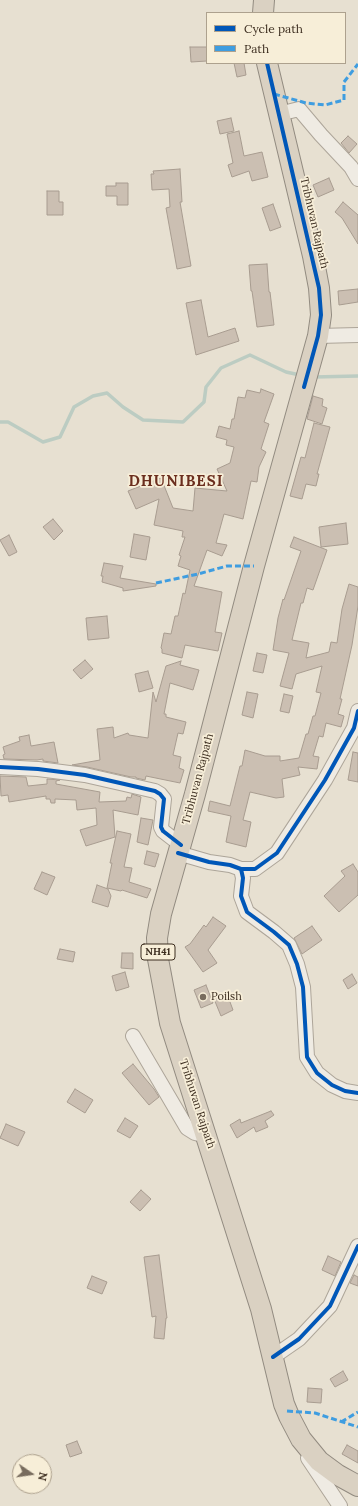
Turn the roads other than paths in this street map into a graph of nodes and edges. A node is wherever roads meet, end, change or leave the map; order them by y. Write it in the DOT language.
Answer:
graph roads {
  1 [pos="264,0"];
  2 [pos="263,12"];
  3 [pos="267,64"];
  4 [pos="279,114"];
  5 [pos="358,179"];
  6 [pos="358,335"];
  7 [pos="318,336"];
  8 [pos="358,711"];
  9 [pos="0,767"];
  10 [pos="179,849"];
  11 [pos="241,869"];
  12 [pos="133,1036"];
  13 [pos="358,1093"];
  14 [pos="207,1136"];
  15 [pos="358,1246"];
  16 [pos="273,1357"];
  17 [pos="284,1404"];
  18 [pos="358,1486"];
  19 [pos="340,1506"];
  1 -- 2 [label="highway"];
  3 -- 4 [label="highway, Tribhuvan Rajpath / NH41"];
  4 -- 5 [label="street"];
  4 -- 7 [label="highway, Tribhuvan Rajpath / NH41"];
  6 -- 7 [label="street"];
  7 -- 10 [label="highway, Tribhuvan Rajpath / NH41"];
  8 -- 11 [label="street"];
  9 -- 10 [label="street"];
  10 -- 11 [label="street"];
  10 -- 14 [label="highway, Tribhuvan Rajpath / NH41"];
  11 -- 13 [label="street"];
  12 -- 14 [label="street"];
  14 -- 16 [label="highway, Tribhuvan Rajpath / NH41"];
  15 -- 16 [label="street"];
  16 -- 17 [label="highway, Tribhuvan Rajpath / NH41"];
  17 -- 18 [label="highway, Tribhuvan Rajpath / NH41"];
  17 -- 19 [label="street"];
}
